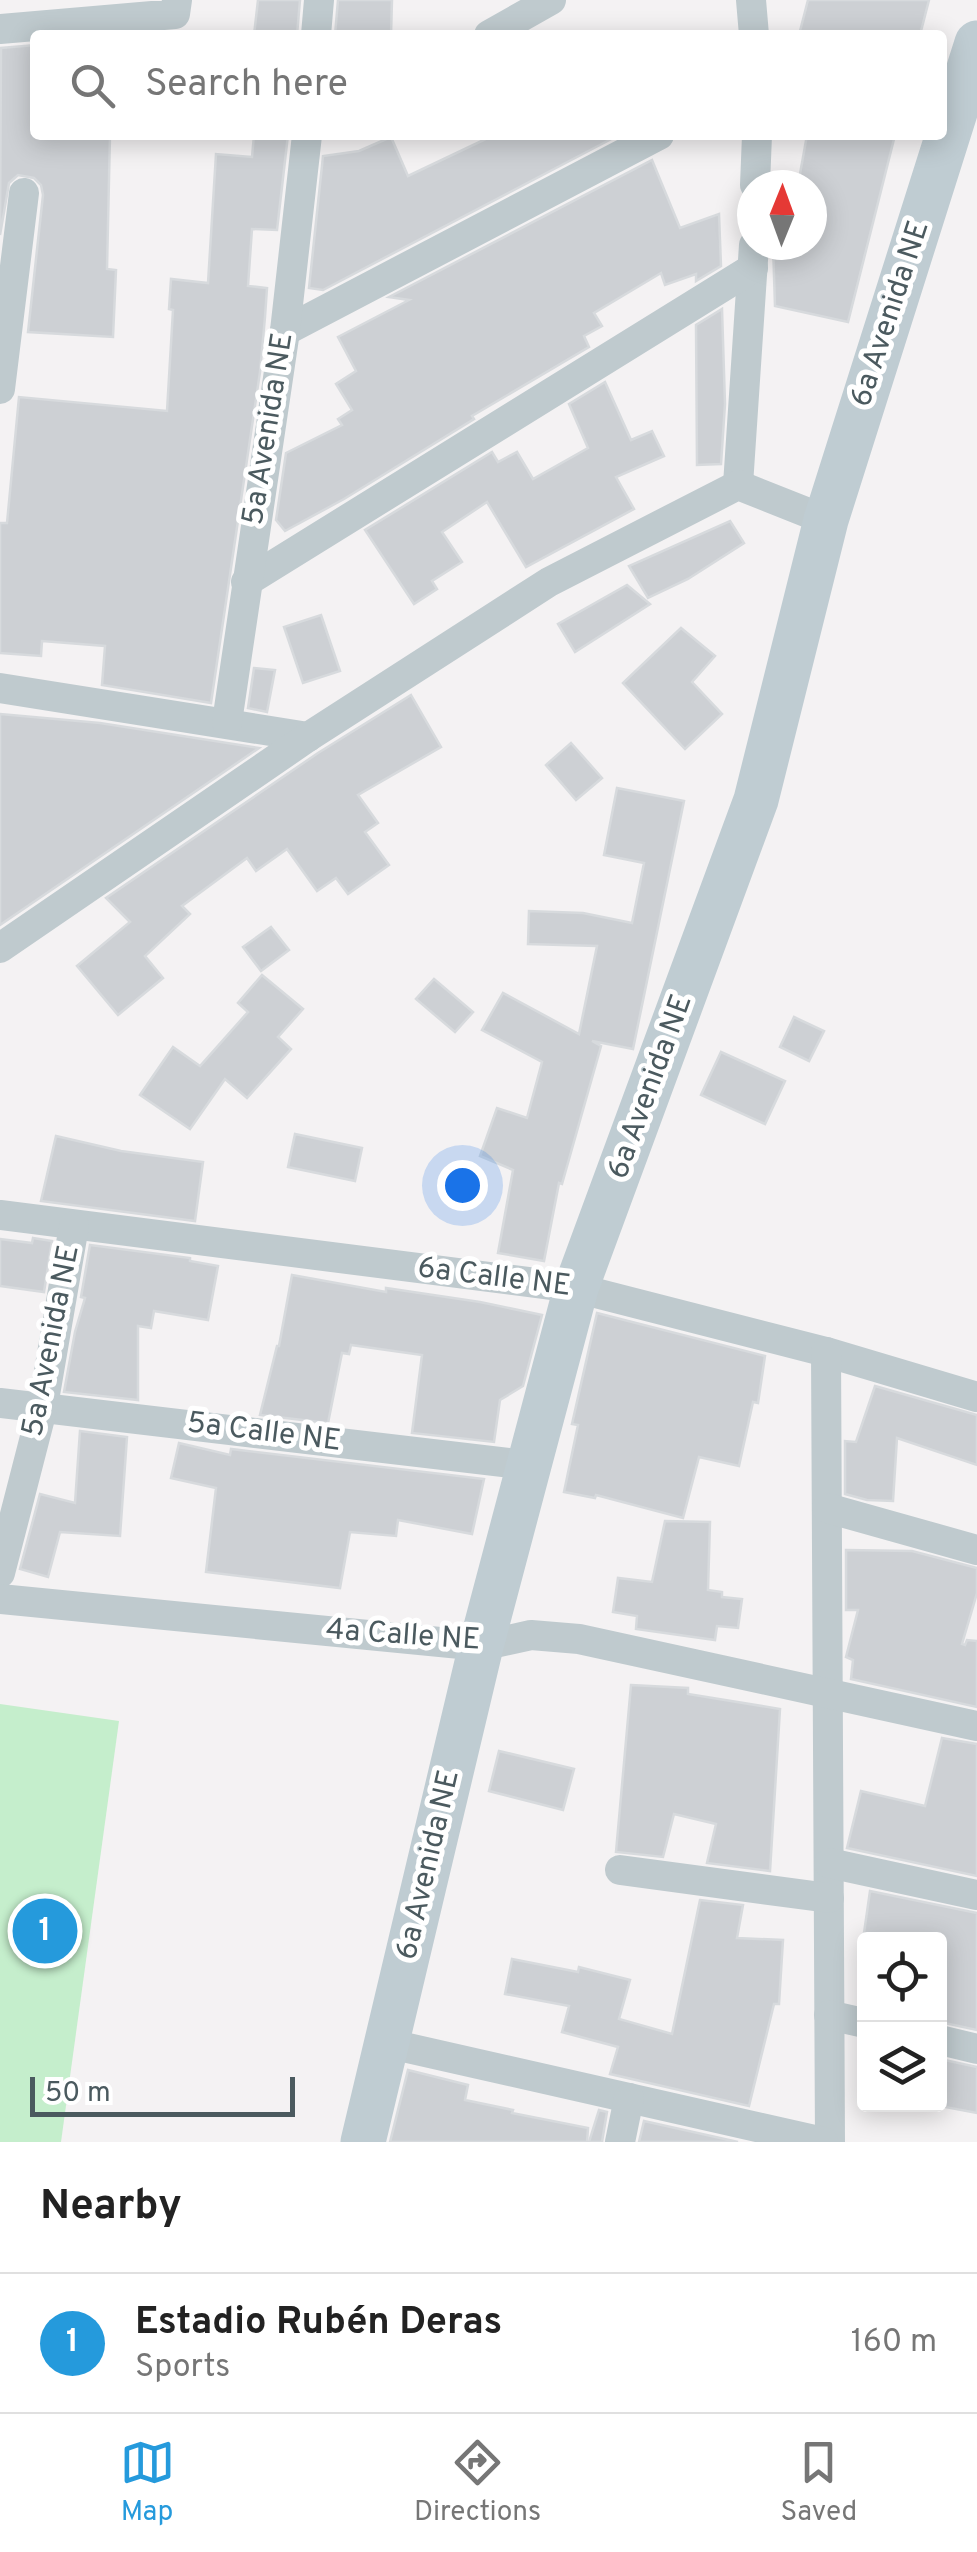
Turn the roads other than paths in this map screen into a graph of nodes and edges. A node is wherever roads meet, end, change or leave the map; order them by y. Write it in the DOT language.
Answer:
graph roads {
  1 [pos="176,0"];
  2 [pos="319,0"];
  3 [pos="551,0"];
  4 [pos="751,0"];
  5 [pos="0,29"];
  6 [pos="316,30"];
  7 [pos="498,30"];
  8 [pos="754,30"];
  9 [pos="977,43"];
  10 [pos="947,138"];
  11 [pos="308,140"];
  12 [pos="649,140"];
  13 [pos="757,140"];
  14 [pos="946,140"];
  15 [pos="756,170"];
  16 [pos="24,193"];
  17 [pos="747,260"];
  18 [pos="753,260"];
  19 [pos="285,331"];
  20 [pos="0,389"];
  21 [pos="738,485"];
  22 [pos="826,520"];
  23 [pos="246,582"];
  24 [pos="0,688"];
  25 [pos="227,722"];
  26 [pos="308,737"];
  27 [pos="0,948"];
  28 [pos="0,1215"];
  29 [pos="74,1226"];
  30 [pos="576,1288"];
  31 [pos="826,1352"];
  32 [pos="977,1396"];
  33 [pos="0,1403"];
  34 [pos="43,1406"];
  35 [pos="528,1464"];
  36 [pos="827,1508"];
  37 [pos="977,1550"];
  38 [pos="0,1574"];
  39 [pos="0,1599"];
  40 [pos="481,1646"];
  41 [pos="829,1692"];
  42 [pos="977,1726"];
  43 [pos="829,1863"];
  44 [pos="620,1870"];
  45 [pos="977,1894"];
  46 [pos="829,1898"];
  47 [pos="829,2015"];
  48 [pos="860,2022"];
  49 [pos="947,2042"];
  50 [pos="386,2043"];
  51 [pos="977,2049"];
  52 [pos="629,2098"];
  53 [pos="363,2142"];
  54 [pos="620,2142"];
  55 [pos="826,2142"];
  1 -- 5 [label="street"];
  2 -- 6 [label="street"];
  3 -- 7 [label="street"];
  4 -- 8 [label="street"];
  9 -- 10 [label="street, 6a Avenida NE"];
  11 -- 19 [label="street, 5a Avenida NE"];
  12 -- 19 [label="street"];
  13 -- 15 [label="street"];
  14 -- 22 [label="street, 6a Avenida NE"];
  16 -- 20 [label="street"];
  17 -- 23 [label="street"];
  18 -- 21 [label="street"];
  19 -- 23 [label="street, 5a Avenida NE"];
  21 -- 22 [label="street"];
  21 -- 26 [label="street"];
  22 -- 30 [label="street, 6a Avenida NE"];
  23 -- 25 [label="street, 5a Avenida NE"];
  24 -- 25 [label="street"];
  25 -- 26 [label="street"];
  26 -- 27 [label="street"];
  28 -- 29 [label="street, 6a Calle NE"];
  29 -- 30 [label="street, 6a Calle NE"];
  29 -- 34 [label="street, 5a Avenida NE"];
  30 -- 31 [label="street, 6a Calle NE"];
  30 -- 35 [label="street, 6a Avenida NE"];
  31 -- 32 [label="street, 6a Calle NE"];
  31 -- 36 [label="street"];
  33 -- 34 [label="street, 5a Calle NE"];
  34 -- 35 [label="street, 5a Calle NE"];
  34 -- 38 [label="street, 5a Avenida NE"];
  35 -- 40 [label="street, 6a Avenida NE"];
  36 -- 37 [label="street"];
  36 -- 41 [label="street"];
  39 -- 40 [label="street, 4a Calle NE"];
  40 -- 41 [label="street, 4a Calle NE"];
  40 -- 50 [label="street, 6a Avenida NE"];
  41 -- 42 [label="street, 4a Calle NE"];
  41 -- 43 [label="street"];
  43 -- 45 [label="street"];
  43 -- 46 [label="street"];
  44 -- 46 [label="street"];
  46 -- 47 [label="street"];
  47 -- 48 [label="street"];
  47 -- 55 [label="street"];
  49 -- 51 [label="street"];
  50 -- 52 [label="street"];
  50 -- 53 [label="street, 6a Avenida NE"];
  52 -- 54 [label="street"];
  52 -- 55 [label="street"];
}
